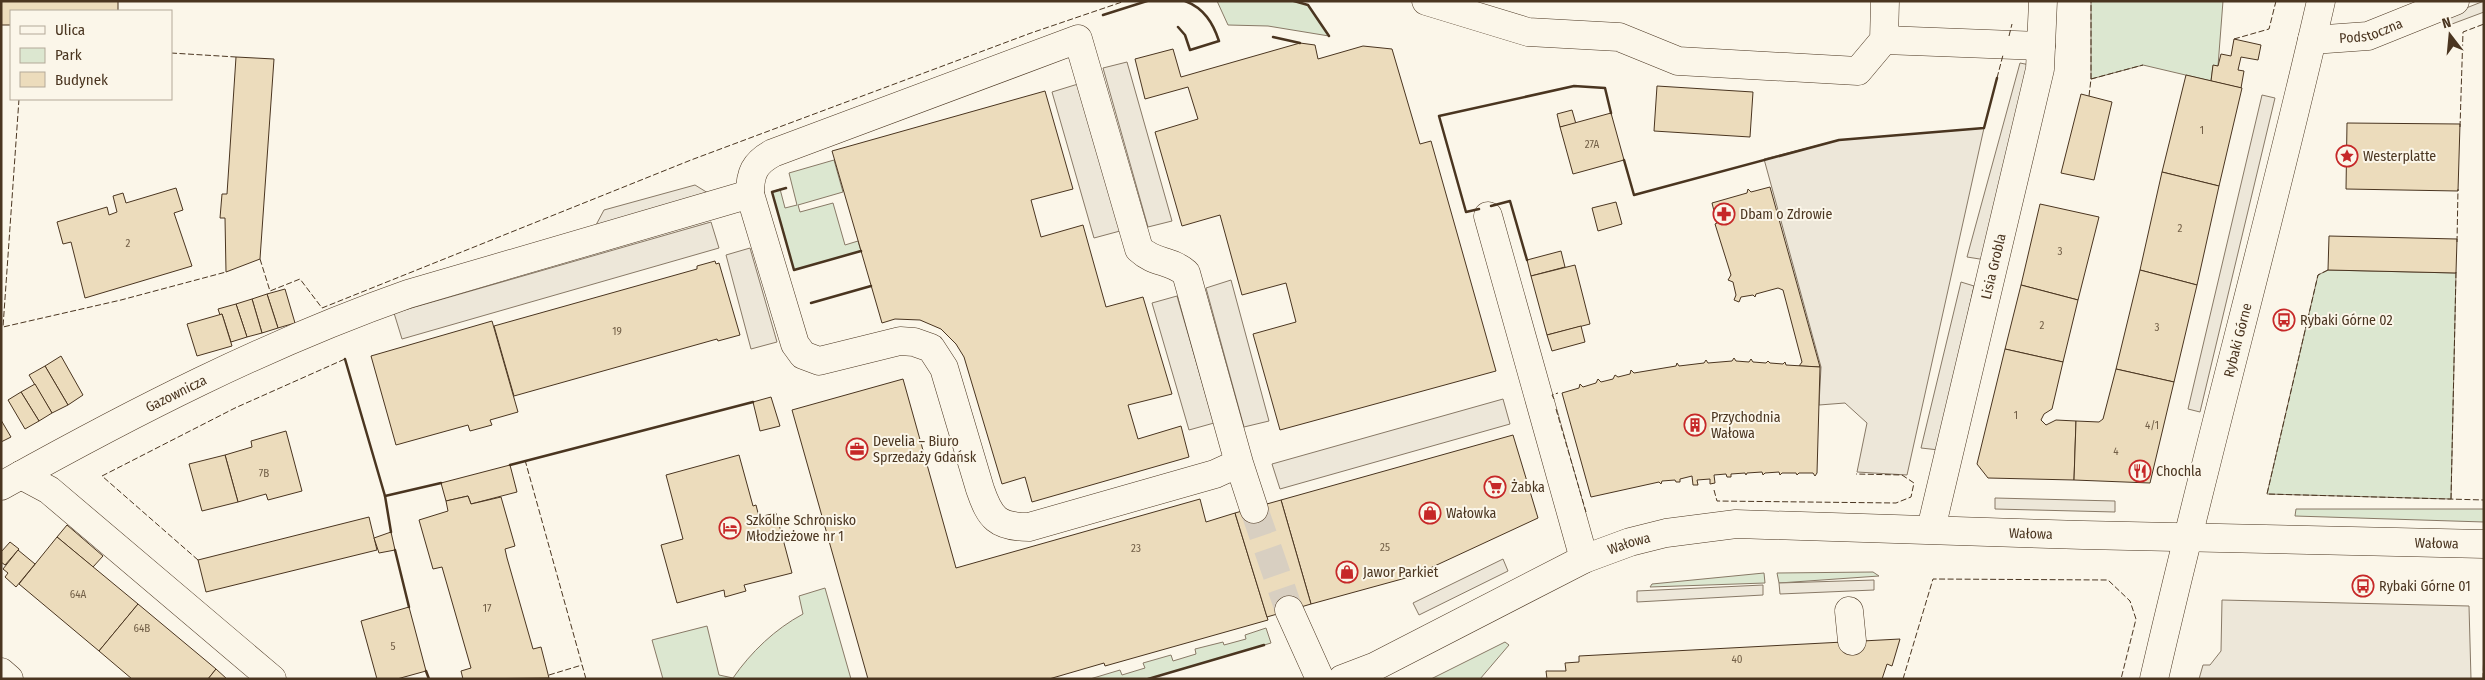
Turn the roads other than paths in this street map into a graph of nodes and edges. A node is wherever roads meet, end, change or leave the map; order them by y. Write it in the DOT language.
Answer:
graph roads {
  1 [pos="1426,1"];
  2 [pos="1885,1"];
  3 [pos="2043,1"];
  4 [pos="2321,1"];
  5 [pos="2455,1"];
  6 [pos="1884,40"];
  7 [pos="2312,40"];
  8 [pos="2041,46"];
  9 [pos="750,194"];
  10 [pos="1488,216"];
  11 [pos="1239,464"];
  12 [pos="11,481"];
  13 [pos="1254,509"];
  14 [pos="1931,529"];
  15 [pos="2187,537"];
  16 [pos="2484,544"];
  17 [pos="1584,559"];
  18 [pos="1289,610"];
  19 [pos="1849,610"];
  20 [pos="1852,642"];
  21 [pos="1,672"];
  22 [pos="9,679"];
  23 [pos="272,679"];
  24 [pos="1320,679"];
  25 [pos="1342,679"];
  26 [pos="2154,679"];
  1 -- 6 [label="street"];
  2 -- 6 [label="street"];
  3 -- 8 [label="street, Lisia Grobla"];
  4 -- 7 [label="street, Rybaki Górne"];
  5 -- 7 [label="street, Podstoczna"];
  6 -- 8 [label="street"];
  7 -- 15 [label="street, Rybaki Górne"];
  8 -- 14 [label="street, Lisia Grobla"];
  9 -- 11 [label="street"];
  9 -- 11 [label="street"];
  9 -- 12 [label="street, Gazownicza"];
  10 -- 17 [label="street"];
  11 -- 13 [label="street"];
  12 -- 23 [label="street"];
  14 -- 15 [label="street, Wałowa"];
  14 -- 17 [label="street, Wałowa"];
  15 -- 16 [label="street, Wałowa"];
  15 -- 26 [label="street, Rybaki Górne"];
  17 -- 25 [label="street, Wałowa"];
  18 -- 24 [label="street"];
  19 -- 20 [label="street"];
  21 -- 22 [label="street"];
}
